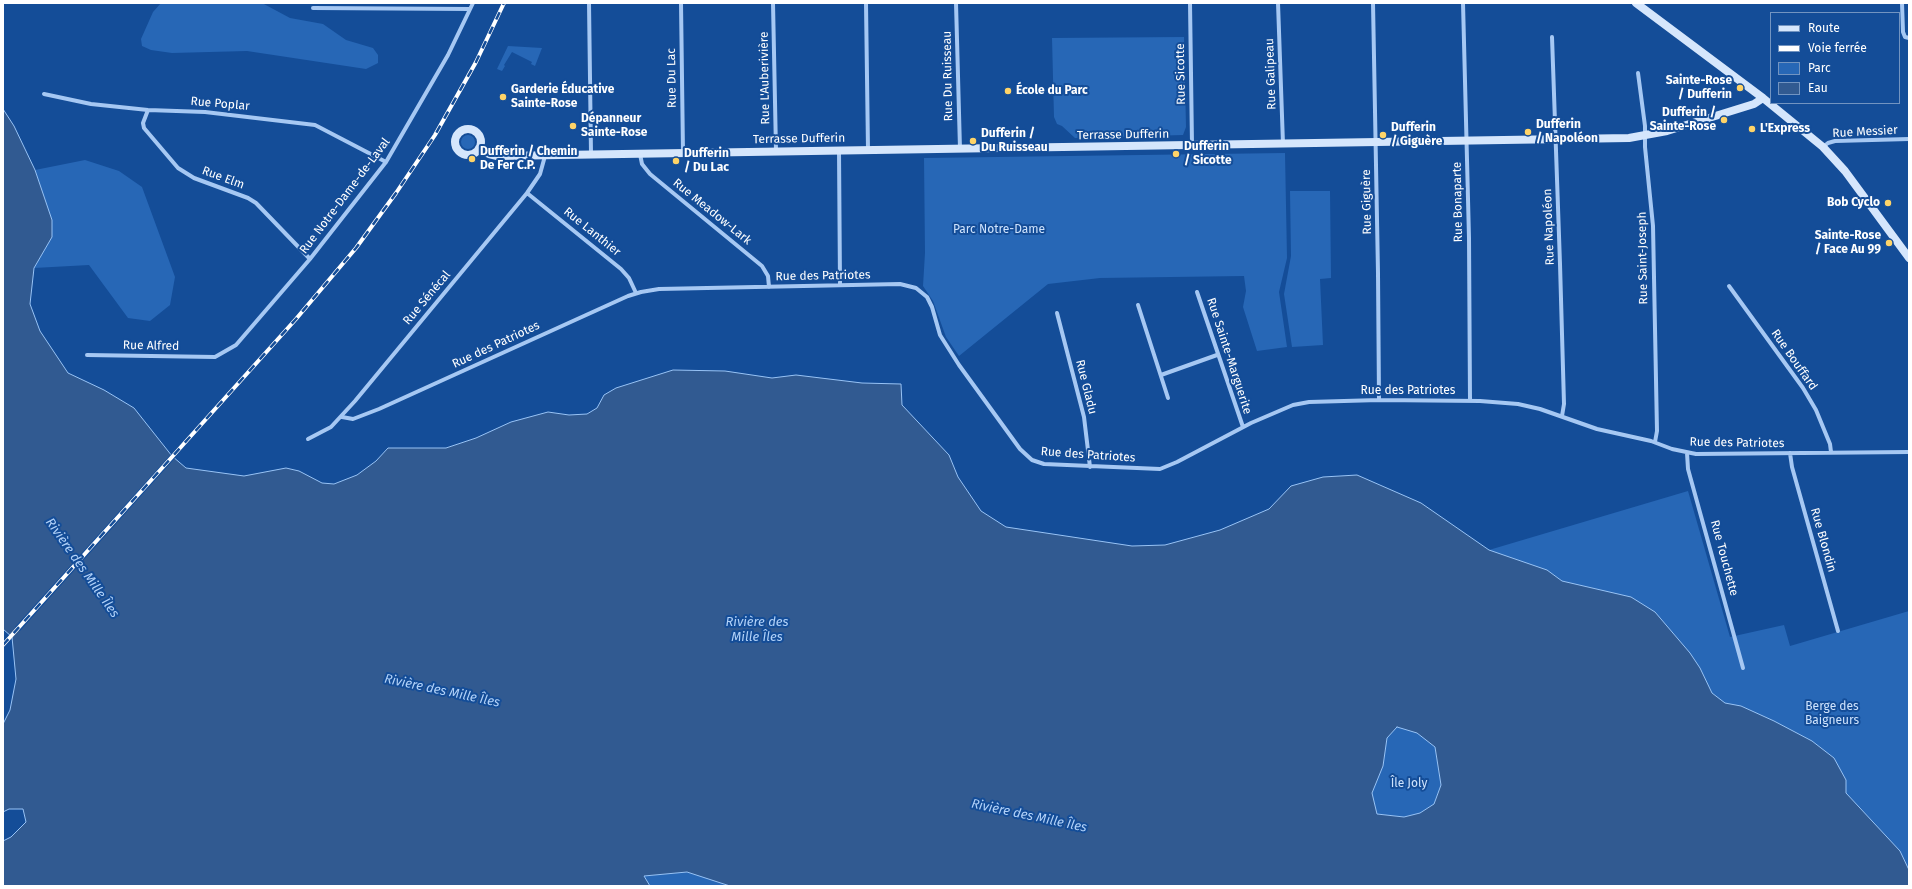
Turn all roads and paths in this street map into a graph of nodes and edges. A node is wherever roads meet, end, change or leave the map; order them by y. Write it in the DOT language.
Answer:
graph roads {
  1 [pos="473,3"];
  2 [pos="589,3"];
  3 [pos="681,3"];
  4 [pos="773,3"];
  5 [pos="866,3"];
  6 [pos="956,3"];
  7 [pos="1190,3"];
  8 [pos="1278,3"];
  9 [pos="1373,3"];
  10 [pos="1463,3"];
  11 [pos="1636,3"];
  12 [pos="1902,3"];
  13 [pos="313,8"];
  14 [pos="470,9"];
  15 [pos="1552,37"];
  16 [pos="1909,38"];
  17 [pos="1638,74"];
  18 [pos="44,94"];
  19 [pos="1763,98"];
  20 [pos="1770,104"];
  21 [pos="1770,104"];
  22 [pos="148,110"];
  23 [pos="1645,136"];
  24 [pos="1909,139"];
  25 [pos="1557,140"];
  26 [pos="1467,141"];
  27 [pos="1376,143"];
  28 [pos="1283,144"];
  29 [pos="1192,146"];
  30 [pos="1823,147"];
  31 [pos="479,148"];
  32 [pos="960,149"];
  33 [pos="868,150"];
  34 [pos="840,151"];
  35 [pos="776,152"];
  36 [pos="683,153"];
  37 [pos="591,154"];
  38 [pos="640,154"];
  39 [pos="545,155"];
  40 [pos="386,162"];
  41 [pos="527,193"];
  42 [pos="1909,258"];
  43 [pos="310,259"];
  44 [pos="840,285"];
  45 [pos="1729,286"];
  46 [pos="768,287"];
  47 [pos="1197,292"];
  48 [pos="636,293"];
  49 [pos="1138,305"];
  50 [pos="1058,313"];
  51 [pos="87,355"];
  52 [pos="1218,355"];
  53 [pos="215,357"];
  54 [pos="1161,375"];
  55 [pos="1168,398"];
  56 [pos="1378,400"];
  57 [pos="1470,401"];
  58 [pos="1562,416"];
  59 [pos="342,417"];
  60 [pos="1243,427"];
  61 [pos="308,439"];
  62 [pos="1655,442"];
  63 [pos="1831,452"];
  64 [pos="1909,452"];
  65 [pos="1687,453"];
  66 [pos="1790,453"];
  67 [pos="1090,467"];
  68 [pos="1838,632"];
  69 [pos="1744,668"];
  1 -- 14 [label="street, Rue Notre-Dame-de-Laval"];
  2 -- 37 [label="street"];
  3 -- 36 [label="street, Rue Du Lac"];
  4 -- 35 [label="street, Rue L'Auberivière"];
  5 -- 33 [label="street"];
  6 -- 32 [label="street, Rue Du Ruisseau"];
  7 -- 29 [label="street, Rue Sicotte"];
  8 -- 28 [label="street, Rue Galipeau"];
  9 -- 27 [label="street, Rue Giguère"];
  10 -- 26 [label="street, Rue Bonaparte"];
  11 -- 19 [label="street"];
  12 -- 16 [label="street"];
  13 -- 14 [label="street"];
  14 -- 40 [label="street, Rue Notre-Dame-de-Laval"];
  15 -- 25 [label="street, Rue Napoléon"];
  17 -- 23 [label="street, Rue Saint-Joseph"];
  18 -- 22 [label="street, Rue Poplar"];
  19 -- 21 [label="street"];
  19 -- 23 [label="street, Terrasse Dufferin"];
  20 -- 30 [label="street"];
  22 -- 40 [label="street, Rue Poplar"];
  22 -- 43 [label="street, Rue Elm"];
  23 -- 25 [label="street, Terrasse Dufferin"];
  23 -- 62 [label="street, Rue Saint-Joseph"];
  24 -- 30 [label="street, Rue Messier"];
  25 -- 26 [label="street, Terrasse Dufferin"];
  25 -- 58 [label="street, Rue Napoléon"];
  26 -- 27 [label="street, Terrasse Dufferin"];
  26 -- 57 [label="street, Rue Bonaparte"];
  27 -- 28 [label="street, Terrasse Dufferin"];
  27 -- 56 [label="street, Rue Giguère"];
  28 -- 29 [label="street, Terrasse Dufferin"];
  29 -- 32 [label="street, Terrasse Dufferin"];
  30 -- 42 [label="street"];
  31 -- 39 [label="street, Terrasse Dufferin"];
  32 -- 33 [label="street, Terrasse Dufferin"];
  33 -- 34 [label="street, Terrasse Dufferin"];
  34 -- 35 [label="street, Terrasse Dufferin"];
  34 -- 44 [label="street"];
  35 -- 36 [label="street, Terrasse Dufferin"];
  36 -- 38 [label="street, Terrasse Dufferin"];
  37 -- 38 [label="street, Terrasse Dufferin"];
  37 -- 39 [label="street, Terrasse Dufferin"];
  38 -- 46 [label="street, Rue Meadow-Lark"];
  39 -- 41 [label="street, Rue Sénécal"];
  40 -- 43 [label="street, Rue Notre-Dame-de-Laval"];
  41 -- 48 [label="street, Rue Lanthier"];
  41 -- 59 [label="street, Rue Sénécal"];
  43 -- 53 [label="street, Rue Notre-Dame-de-Laval"];
  44 -- 46 [label="street, Rue des Patriotes"];
  44 -- 67 [label="street, Rue des Patriotes"];
  45 -- 63 [label="street, Rue Bouffard"];
  46 -- 48 [label="street, Rue des Patriotes"];
  47 -- 52 [label="street, Rue Sainte-Marguerite"];
  48 -- 59 [label="street, Rue des Patriotes"];
  49 -- 54 [label="street"];
  50 -- 67 [label="street, Rue Gladu"];
  51 -- 53 [label="street, Rue Alfred"];
  52 -- 54 [label="street"];
  52 -- 60 [label="street, Rue Sainte-Marguerite"];
  54 -- 55 [label="street"];
  56 -- 57 [label="street, Rue des Patriotes"];
  56 -- 60 [label="street, Rue des Patriotes"];
  57 -- 58 [label="street, Rue des Patriotes"];
  58 -- 62 [label="street, Rue des Patriotes"];
  59 -- 61 [label="street, Rue Sénécal"];
  60 -- 67 [label="street, Rue des Patriotes"];
  62 -- 65 [label="street, Rue des Patriotes"];
  63 -- 64 [label="street, Rue des Patriotes"];
  63 -- 66 [label="street, Rue des Patriotes"];
  65 -- 66 [label="street, Rue des Patriotes"];
  65 -- 69 [label="street, Rue Touchette"];
  66 -- 68 [label="street, Rue Blondin"];
}
